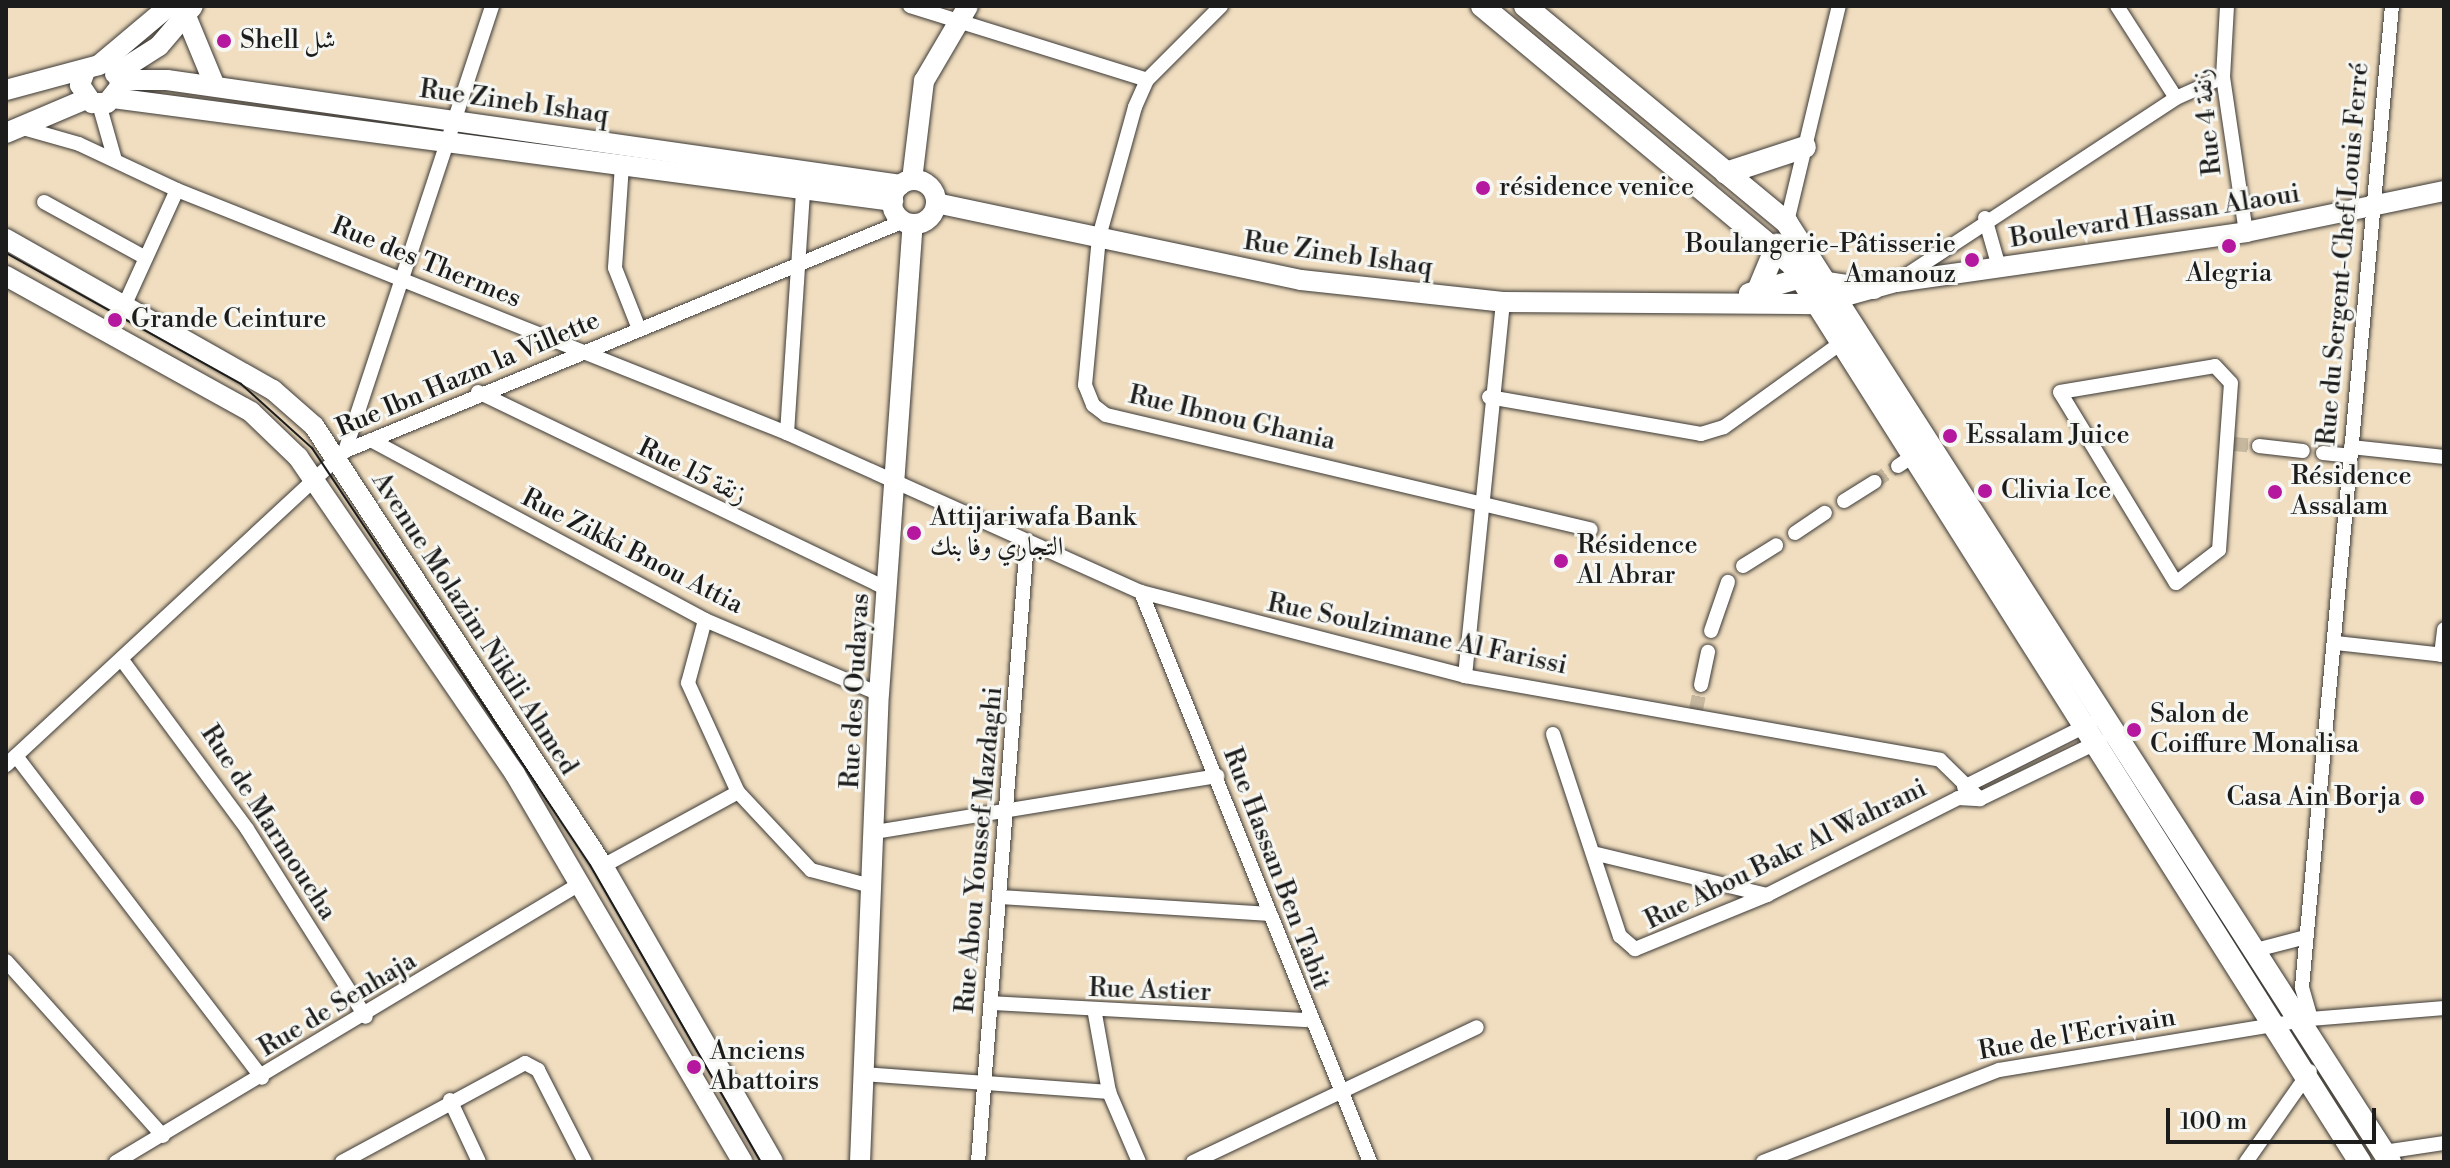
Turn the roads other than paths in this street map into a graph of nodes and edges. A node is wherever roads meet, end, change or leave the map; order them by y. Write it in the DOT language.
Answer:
graph roads {
  1 [pos="492,6"];
  2 [pos="910,6"];
  3 [pos="1221,6"];
  4 [pos="1482,6"];
  5 [pos="1525,6"];
  6 [pos="1839,6"];
  7 [pos="2117,6"];
  8 [pos="2227,6"];
  9 [pos="2392,6"];
  10 [pos="183,9"];
  11 [pos="961,14"];
  12 [pos="2223,77"];
  13 [pos="1147,80"];
  14 [pos="102,84"];
  15 [pos="215,86"];
  16 [pos="6,90"];
  17 [pos="2176,98"];
  18 [pos="451,119"];
  19 [pos="14,130"];
  20 [pos="444,142"];
  21 [pos="1805,147"];
  22 [pos="115,160"];
  23 [pos="622,165"];
  24 [pos="1726,173"];
  25 [pos="902,189"];
  26 [pos="177,190"];
  27 [pos="803,190"];
  28 [pos="2444,191"];
  29 [pos="44,202"];
  30 [pos="936,203"];
  31 [pos="2369,208"];
  32 [pos="1985,218"];
  33 [pos="908,222"];
  34 [pos="1787,223"];
  35 [pos="2246,232"];
  36 [pos="1099,237"];
  37 [pos="6,239"];
  38 [pos="1777,245"];
  39 [pos="146,258"];
  40 [pos="797,260"];
  41 [pos="1999,267"];
  42 [pos="6,276"];
  43 [pos="402,276"];
  44 [pos="1801,278"];
  45 [pos="1826,279"];
  46 [pos="1896,282"];
  47 [pos="1759,288"];
  48 [pos="1874,289"];
  49 [pos="1739,298"];
  50 [pos="1503,302"];
  51 [pos="1839,302"];
  52 [pos="125,304"];
  53 [pos="1816,304"];
  54 [pos="639,329"];
  55 [pos="1838,345"];
  56 [pos="581,353"];
  57 [pos="478,392"];
  58 [pos="1489,397"];
  59 [pos="787,433"];
  60 [pos="371,440"];
  61 [pos="2231,443"];
  62 [pos="2259,446"];
  63 [pos="2303,451"];
  64 [pos="2350,452"];
  65 [pos="2323,453"];
  66 [pos="340,454"];
  67 [pos="2444,457"];
  68 [pos="312,478"];
  69 [pos="1874,482"];
  70 [pos="896,483"];
  71 [pos="1844,501"];
  72 [pos="1480,508"];
  73 [pos="1825,513"];
  74 [pos="1591,530"];
  75 [pos="1795,533"];
  76 [pos="1027,542"];
  77 [pos="1776,545"];
  78 [pos="1743,566"];
  79 [pos="1728,582"];
  80 [pos="887,589"];
  81 [pos="1141,592"];
  82 [pos="705,620"];
  83 [pos="2444,629"];
  84 [pos="1711,631"];
  85 [pos="2336,643"];
  86 [pos="1708,652"];
  87 [pos="2442,655"];
  88 [pos="122,660"];
  89 [pos="1465,676"];
  90 [pos="1701,685"];
  91 [pos="879,694"];
  92 [pos="2110,724"];
  93 [pos="1553,734"];
  94 [pos="2088,736"];
  95 [pos="11,760"];
  96 [pos="1217,776"];
  97 [pos="1967,781"];
  98 [pos="738,792"];
  99 [pos="1958,798"];
  100 [pos="1980,799"];
  101 [pos="1010,812"];
  102 [pos="875,832"];
  103 [pos="1597,854"];
  104 [pos="603,866"];
  105 [pos="581,883"];
  106 [pos="871,886"];
  107 [pos="1767,895"];
  108 [pos="999,897"];
  109 [pos="1267,914"];
  110 [pos="2306,937"];
  111 [pos="2256,950"];
  112 [pos="6,961"];
  113 [pos="991,1003"];
  114 [pos="2444,1008"];
  115 [pos="1095,1014"];
  116 [pos="366,1017"];
  117 [pos="1307,1020"];
  118 [pos="2306,1021"];
  119 [pos="2272,1025"];
  120 [pos="1477,1027"];
  121 [pos="2320,1054"];
  122 [pos="863,1074"];
  123 [pos="2307,1076"];
  124 [pos="262,1078"];
  125 [pos="985,1086"];
  126 [pos="1109,1092"];
  127 [pos="1340,1095"];
  128 [pos="450,1100"];
  129 [pos="163,1136"];
  130 [pos="2444,1143"];
  131 [pos="2387,1157"];
  132 [pos="1767,1161"];
  133 [pos="116,1162"];
  134 [pos="342,1162"];
  135 [pos="479,1162"];
  136 [pos="585,1162"];
  137 [pos="743,1162"];
  138 [pos="773,1162"];
  139 [pos="860,1162"];
  140 [pos="978,1162"];
  141 [pos="1139,1162"];
  142 [pos="1193,1162"];
  143 [pos="1370,1162"];
  144 [pos="2246,1162"];
  145 [pos="2360,1162"];
  1 -- 18 [label="street"];
  2 -- 11 [label="street"];
  3 -- 13 [label="street"];
  4 -- 38 [label="main road"];
  5 -- 24 [label="main road"];
  6 -- 21 [label="street"];
  7 -- 17 [label="street"];
  8 -- 12 [label="street, Rue 4 زنقة"];
  9 -- 31 [label="street, Rue du Sergent-Chef Louis Ferré"];
  10 -- 14 [label="street"];
  10 -- 15 [label="street"];
  11 -- 13 [label="street"];
  11 -- 25 [label="street"];
  12 -- 17 [label="street"];
  12 -- 35 [label="street, Rue 4 زنقة"];
  13 -- 36 [label="street, Rue Ibnou Ghania"];
  14 -- 15 [label="street, Rue Zineb Ishaq"];
  14 -- 16 [label="street"];
  14 -- 19 [label="street"];
  14 -- 20 [label="street, Rue Zineb Ishaq"];
  14 -- 22 [label="street"];
  15 -- 18 [label="street, Rue Zineb Ishaq"];
  17 -- 32 [label="street"];
  18 -- 20 [label="street"];
  18 -- 25 [label="street, Rue Zineb Ishaq"];
  19 -- 22 [label="street, Rue des Thermes"];
  20 -- 23 [label="street, Rue Zineb Ishaq"];
  20 -- 43 [label="street"];
  21 -- 24 [label="main road"];
  21 -- 34 [label="street"];
  22 -- 26 [label="street, Rue des Thermes"];
  23 -- 27 [label="street, Rue Zineb Ishaq"];
  23 -- 54 [label="street"];
  24 -- 34 [label="main road"];
  25 -- 27 [label="street, Rue Zineb Ishaq"];
  25 -- 30 [label="street"];
  25 -- 33 [label="street"];
  26 -- 39 [label="street"];
  26 -- 43 [label="street, Rue des Thermes"];
  27 -- 40 [label="street"];
  28 -- 31 [label="street, Boulevard Hassan Alaoui"];
  29 -- 39 [label="street"];
  30 -- 33 [label="street"];
  30 -- 36 [label="street, Rue Zineb Ishaq"];
  31 -- 35 [label="street, Boulevard Hassan Alaoui"];
  31 -- 64 [label="street, Rue du Sergent-Chef Louis Ferré"];
  32 -- 41 [label="street"];
  32 -- 46 [label="street"];
  33 -- 40 [label="street, Rue Ibn Hazm la Villette"];
  33 -- 70 [label="street, Rue des Oudayas"];
  34 -- 38 [label="street"];
  34 -- 45 [label="main road"];
  35 -- 41 [label="street, Boulevard Hassan Alaoui"];
  36 -- 50 [label="street, Rue Zineb Ishaq"];
  36 -- 72 [label="street, Rue Ibnou Ghania"];
  37 -- 52 [label="street, Avenue Molazim Nikili Ahmed"];
  38 -- 44 [label="main road"];
  38 -- 47 [label="main road"];
  39 -- 52 [label="street"];
  40 -- 54 [label="street, Rue Ibn Hazm la Villette"];
  40 -- 59 [label="street"];
  41 -- 46 [label="street, Boulevard Hassan Alaoui"];
  42 -- 68 [label="street, Avenue Molazim Nikili Ahmed"];
  43 -- 56 [label="street, Rue des Thermes"];
  43 -- 66 [label="street"];
  44 -- 45 [label="street, Rue Zineb Ishaq"];
  44 -- 47 [label="street, Rue Zineb Ishaq"];
  44 -- 53 [label="main road"];
  45 -- 48 [label="street, Boulevard Hassan Alaoui"];
  45 -- 51 [label="main road"];
  46 -- 48 [label="street, Boulevard Hassan Alaoui"];
  47 -- 49 [label="street, Rue Zineb Ishaq"];
  48 -- 51 [label="street, Boulevard Hassan Alaoui"];
  49 -- 50 [label="street, Rue Zineb Ishaq"];
  49 -- 53 [label="street, Rue Zineb Ishaq"];
  50 -- 58 [label="street"];
  51 -- 53 [label="street, Boulevard Hassan Alaoui"];
  51 -- 92 [label="main road"];
  52 -- 66 [label="street, Avenue Molazim Nikili Ahmed"];
  53 -- 55 [label="main road"];
  54 -- 56 [label="street, Rue Ibn Hazm la Villette"];
  55 -- 58 [label="street"];
  55 -- 94 [label="main road"];
  56 -- 57 [label="street, Rue Ibn Hazm la Villette"];
  56 -- 59 [label="street, Rue des Thermes"];
  57 -- 60 [label="street, Rue Ibn Hazm la Villette"];
  57 -- 80 [label="street, Rue 15 زنقة"];
  58 -- 72 [label="street"];
  59 -- 70 [label="street, Rue des Thermes"];
  60 -- 66 [label="street, Rue Ibn Hazm la Villette"];
  60 -- 82 [label="street, Rue Zikki Bnou Attia"];
  61 -- 61 [label="street"];
  62 -- 63 [label="street"];
  64 -- 65 [label="street"];
  64 -- 67 [label="street"];
  64 -- 85 [label="street, Rue du Sergent-Chef Louis Ferré"];
  66 -- 68 [label="street, Rue Ibn Hazm la Villette"];
  66 -- 104 [label="street, Avenue Molazim Nikili Ahmed"];
  68 -- 88 [label="street, Rue Ibn Hazm la Villette"];
  68 -- 105 [label="street, Avenue Molazim Nikili Ahmed"];
  69 -- 71 [label="street"];
  70 -- 76 [label="street, Rue Soulzimane Al Farissi"];
  70 -- 80 [label="street, Rue des Oudayas"];
  72 -- 74 [label="street, Rue Ibnou Ghania"];
  72 -- 89 [label="street"];
  73 -- 75 [label="street"];
  76 -- 81 [label="street, Rue Soulzimane Al Farissi"];
  76 -- 101 [label="street, Rue Abou Youssef Mazdaghi"];
  77 -- 78 [label="street"];
  79 -- 84 [label="street"];
  80 -- 91 [label="street, Rue des Oudayas"];
  81 -- 89 [label="street, Rue Soulzimane Al Farissi"];
  81 -- 96 [label="street, Rue Hassan Ben Tabit"];
  82 -- 91 [label="street, Rue Zikki Bnou Attia"];
  82 -- 98 [label="street"];
  83 -- 87 [label="street"];
  85 -- 87 [label="street"];
  85 -- 110 [label="street, Rue du Sergent-Chef Louis Ferré"];
  86 -- 90 [label="street"];
  88 -- 95 [label="street, Rue Ibn Hazm la Villette"];
  88 -- 116 [label="street, Rue de Marmoucha"];
  89 -- 97 [label="street, Rue Soulzimane Al Farissi"];
  91 -- 102 [label="street, Rue des Oudayas"];
  92 -- 94 [label="street, Rue Abou Bakr Al Wahrani"];
  92 -- 111 [label="main road"];
  93 -- 103 [label="street"];
  94 -- 97 [label="street, Rue Abou Bakr Al Wahrani"];
  94 -- 100 [label="street, Rue Abou Bakr Al Wahrani"];
  94 -- 119 [label="main road"];
  95 -- 124 [label="street"];
  96 -- 101 [label="street"];
  96 -- 109 [label="street, Rue Hassan Ben Tabit"];
  97 -- 99 [label="street, Rue Abou Bakr Al Wahrani"];
  97 -- 100 [label="street, Rue Soulzimane Al Farissi"];
  98 -- 104 [label="street"];
  98 -- 106 [label="street"];
  99 -- 100 [label="street, Rue Abou Bakr Al Wahrani"];
  99 -- 107 [label="street, Rue Abou Bakr Al Wahrani"];
  101 -- 102 [label="street"];
  101 -- 108 [label="street, Rue Abou Youssef Mazdaghi"];
  102 -- 106 [label="street, Rue des Oudayas"];
  103 -- 107 [label="street"];
  103 -- 107 [label="street, Rue Abou Bakr Al Wahrani"];
  104 -- 138 [label="street, Avenue Molazim Nikili Ahmed"];
  105 -- 116 [label="street, Rue de Senhaja"];
  105 -- 137 [label="street, Avenue Molazim Nikili Ahmed"];
  106 -- 122 [label="street, Rue des Oudayas"];
  108 -- 109 [label="street"];
  108 -- 113 [label="street, Rue Abou Youssef Mazdaghi"];
  109 -- 117 [label="street, Rue Hassan Ben Tabit"];
  110 -- 111 [label="street"];
  110 -- 118 [label="street, Rue du Sergent-Chef Louis Ferré"];
  111 -- 118 [label="main road"];
  112 -- 129 [label="street"];
  113 -- 115 [label="street, Rue Astier"];
  113 -- 125 [label="street, Rue Abou Youssef Mazdaghi"];
  114 -- 118 [label="street, Rue de l'Ecrivain"];
  115 -- 117 [label="street, Rue Astier"];
  115 -- 126 [label="street"];
  116 -- 124 [label="street, Rue de Senhaja"];
  117 -- 127 [label="street, Rue Hassan Ben Tabit"];
  118 -- 119 [label="street, Rue de l'Ecrivain"];
  118 -- 121 [label="main road"];
  119 -- 123 [label="main road"];
  119 -- 132 [label="street, Rue de l'Ecrivain"];
  120 -- 127 [label="street"];
  121 -- 123 [label="street"];
  121 -- 131 [label="main road"];
  122 -- 125 [label="street"];
  122 -- 139 [label="street, Rue des Oudayas"];
  123 -- 144 [label="street"];
  123 -- 145 [label="main road"];
  124 -- 129 [label="street, Rue de Senhaja"];
  125 -- 126 [label="street"];
  125 -- 140 [label="street, Rue Abou Youssef Mazdaghi"];
  126 -- 141 [label="street"];
  127 -- 142 [label="street"];
  127 -- 143 [label="street, Rue Hassan Ben Tabit"];
  128 -- 134 [label="street"];
  128 -- 135 [label="street"];
  128 -- 136 [label="street"];
  129 -- 133 [label="street, Rue de Senhaja"];
  130 -- 131 [label="street"];
}
